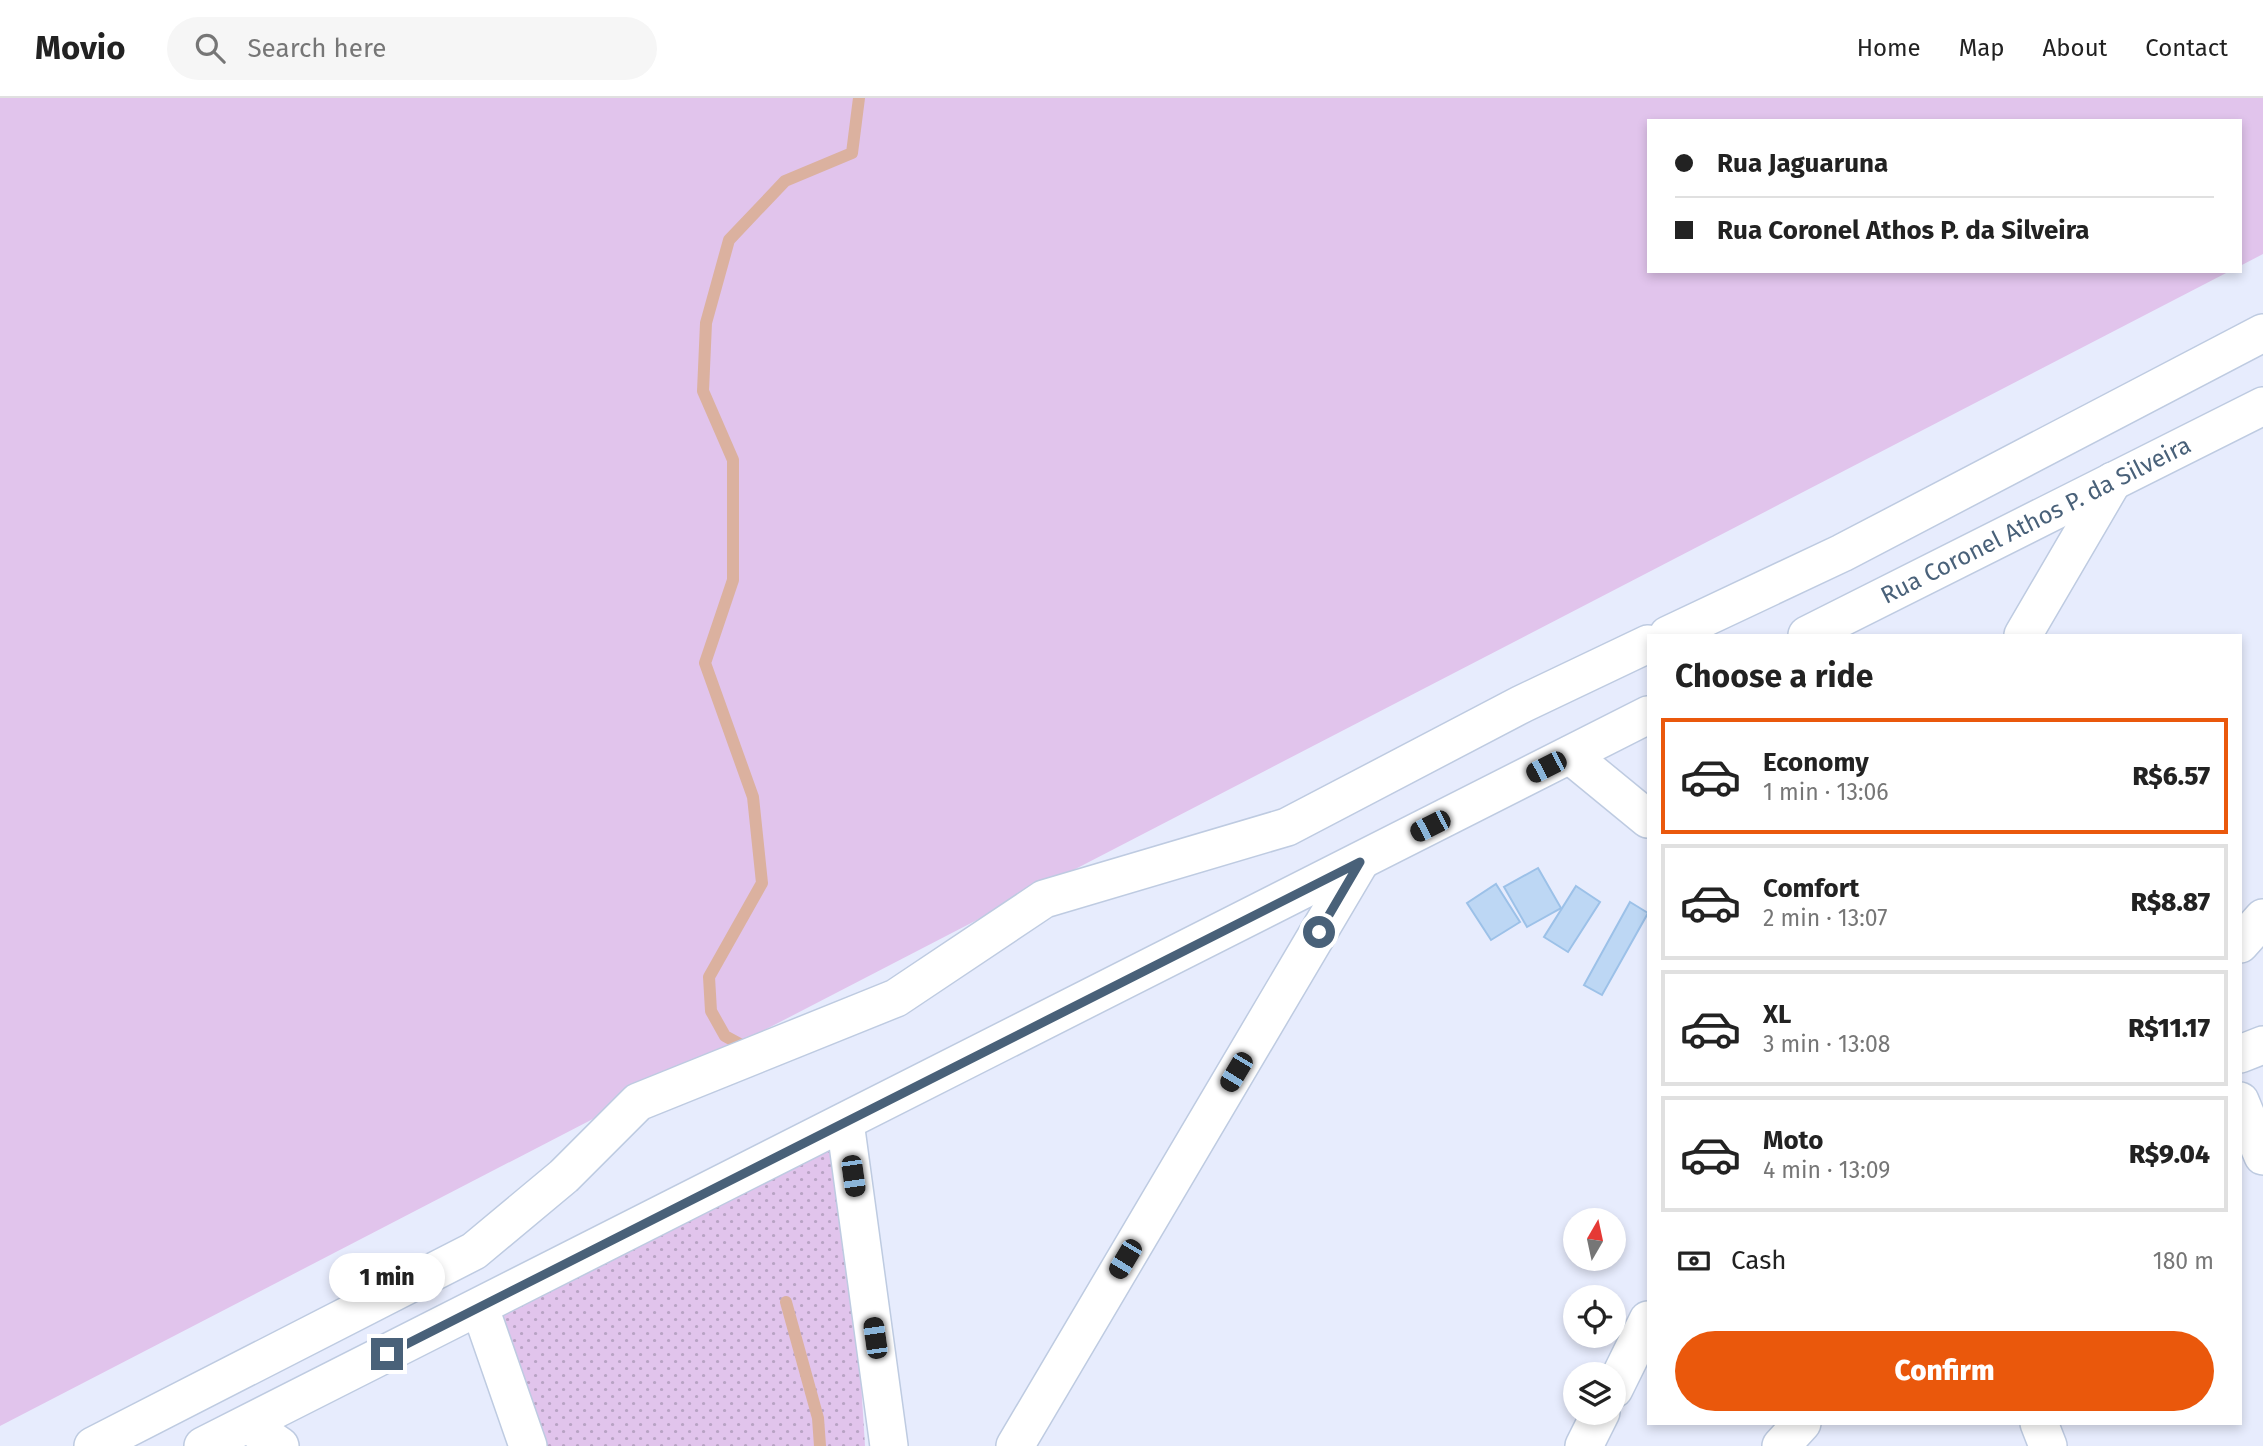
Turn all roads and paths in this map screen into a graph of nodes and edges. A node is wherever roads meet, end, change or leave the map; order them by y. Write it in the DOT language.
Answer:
graph roads {
  1 [pos="2263,333"];
  2 [pos="2263,406"];
  3 [pos="2113,481"];
  4 [pos="1670,634"];
  5 [pos="1809,634"];
  6 [pos="2024,634"];
  7 [pos="1647,644"];
  8 [pos="1647,716"];
  9 [pos="1570,755"];
  10 [pos="1647,817"];
  11 [pos="1360,862"];
  12 [pos="2263,918"];
  13 [pos="2242,942"];
  14 [pos="2263,1045"];
  15 [pos="2242,1053"];
  16 [pos="2242,1106"];
  17 [pos="845,1122"];
  18 [pos="2263,1156"];
  19 [pos="480,1308"];
  20 [pos="1647,1322"];
  21 [pos="1626,1365"];
  22 [pos="248,1424"];
  23 [pos="1594,1425"];
  24 [pos="1800,1425"];
  25 [pos="2040,1425"];
  26 [pos="93,1446"];
  27 [pos="203,1446"];
  28 [pos="280,1446"];
  29 [pos="528,1446"];
  30 [pos="889,1446"];
  31 [pos="1015,1446"];
  32 [pos="1584,1446"];
  33 [pos="1781,1446"];
  34 [pos="2048,1446"];
  1 -- 4 [label="street"];
  2 -- 3 [label="street, Rua Coronel Athos P. da Silveira"];
  3 -- 5 [label="street, Rua Coronel Athos P. da Silveira"];
  3 -- 6 [label="street"];
  7 -- 26 [label="street"];
  8 -- 9 [label="street"];
  9 -- 10 [label="street"];
  9 -- 11 [label="street"];
  11 -- 17 [label="street"];
  11 -- 31 [label="street"];
  12 -- 13 [label="street"];
  14 -- 15 [label="street"];
  16 -- 18 [label="street"];
  17 -- 19 [label="street"];
  17 -- 30 [label="street"];
  19 -- 22 [label="street"];
  19 -- 29 [label="street"];
  20 -- 21 [label="street"];
  22 -- 27 [label="street"];
  22 -- 28 [label="street"];
  23 -- 32 [label="street"];
  24 -- 33 [label="street"];
  25 -- 34 [label="street"];
}
